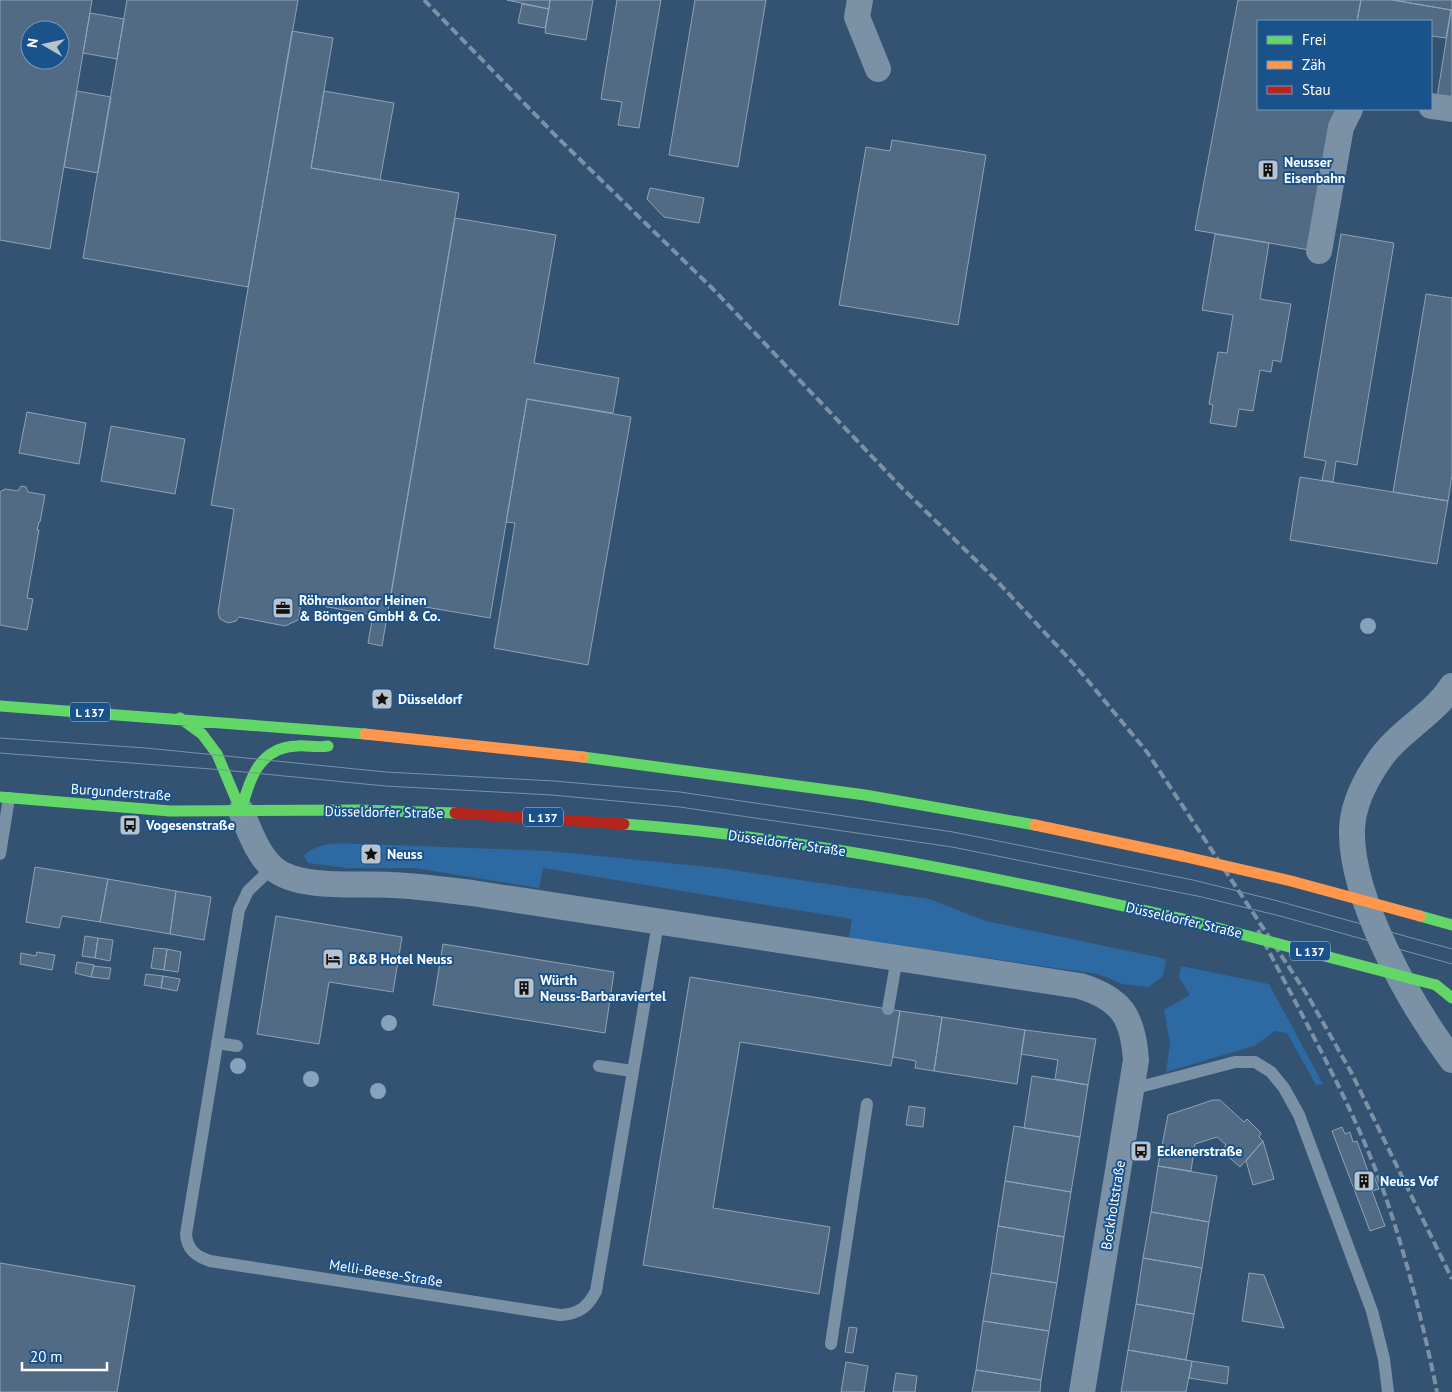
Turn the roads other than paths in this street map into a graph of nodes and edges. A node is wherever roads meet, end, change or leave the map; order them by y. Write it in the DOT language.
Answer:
graph roads {
  1 [pos="860,0"];
  2 [pos="878,69"];
  3 [pos="1432,106"];
  4 [pos="1452,109"];
  5 [pos="1350,110"];
  6 [pos="1319,251"];
  7 [pos="1452,686"];
  8 [pos="0,706"];
  9 [pos="180,718"];
  10 [pos="376,735"];
  11 [pos="4,798"];
  12 [pos="241,811"];
  13 [pos="0,854"];
  14 [pos="272,868"];
  15 [pos="1444,909"];
  16 [pos="1420,916"];
  17 [pos="658,923"];
  18 [pos="1452,925"];
  19 [pos="896,958"];
  20 [pos="1436,985"];
  21 [pos="1452,990"];
  22 [pos="1452,998"];
  23 [pos="888,1009"];
  24 [pos="218,1043"];
  25 [pos="237,1046"];
  26 [pos="1452,1060"];
  27 [pos="599,1066"];
  28 [pos="632,1071"];
  29 [pos="1132,1089"];
  30 [pos="867,1104"];
  31 [pos="830,1344"];
  32 [pos="1082,1392"];
  33 [pos="1388,1392"];
  1 -- 2 [label="street"];
  3 -- 4 [label="street"];
  5 -- 6 [label="street"];
  7 -- 26 [label="street"];
  8 -- 9 [label="main road, L 137"];
  9 -- 10 [label="main road, L 137"];
  9 -- 12 [label="main road"];
  10 -- 12 [label="main road"];
  10 -- 16 [label="main road, L 137, bridge"];
  11 -- 12 [label="main road, Burgunderstraße / L 137"];
  11 -- 13 [label="lane"];
  12 -- 14 [label="street"];
  12 -- 20 [label="main road, Düsseldorfer Straße / L 137, bridge"];
  14 -- 17 [label="street"];
  14 -- 24 [label="lane, Melli-Beese-Straße"];
  15 -- 16 [label="main road"];
  16 -- 18 [label="main road, L 137"];
  17 -- 19 [label="street"];
  17 -- 28 [label="lane, Melli-Beese-Straße"];
  19 -- 23 [label="lane"];
  19 -- 29 [label="street, Bockholtstraße"];
  20 -- 21 [label="main road, Düsseldorfer Straße / L 137"];
  20 -- 22 [label="main road, L 137"];
  24 -- 25 [label="lane"];
  24 -- 28 [label="lane, Melli-Beese-Straße"];
  27 -- 28 [label="lane"];
  29 -- 32 [label="street, Bockholtstraße"];
  29 -- 33 [label="lane"];
  30 -- 31 [label="lane"];
}
